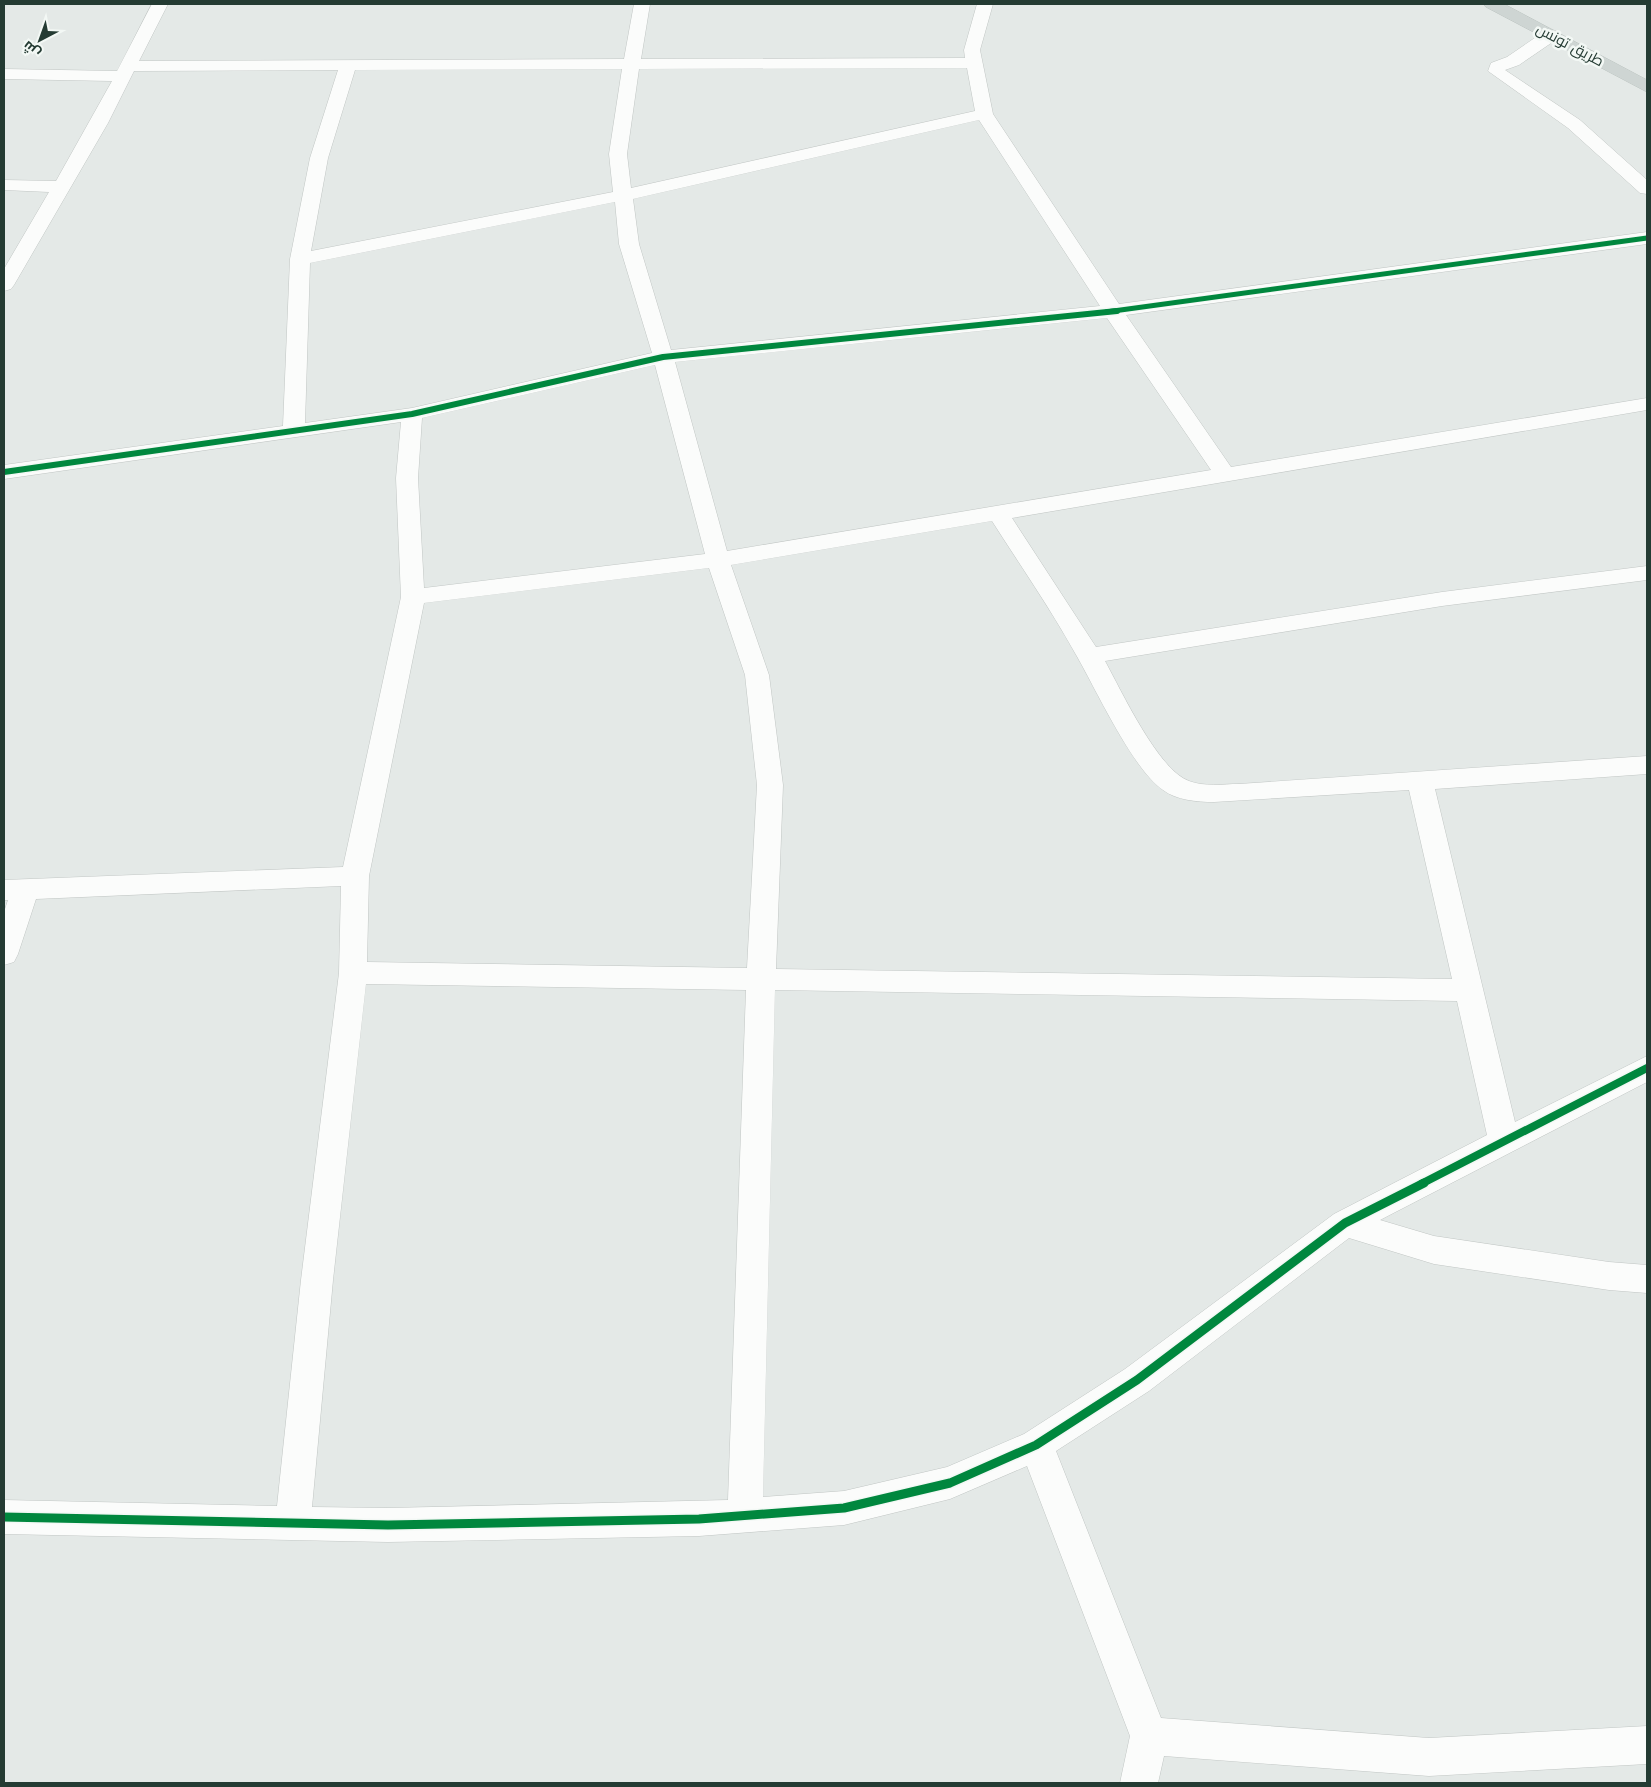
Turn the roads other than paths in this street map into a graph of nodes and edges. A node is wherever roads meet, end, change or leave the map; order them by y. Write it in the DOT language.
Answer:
graph roads {
  1 [pos="160,4"];
  2 [pos="642,4"];
  3 [pos="985,4"];
  4 [pos="1492,4"];
  5 [pos="1551,35"];
  6 [pos="974,63"];
  7 [pos="632,64"];
  8 [pos="348,65"];
  9 [pos="126,71"];
  10 [pos="4,74"];
  11 [pos="1647,87"];
  12 [pos="984,114"];
  13 [pos="4,185"];
  14 [pos="62,187"];
  15 [pos="1647,189"];
  16 [pos="624,195"];
  17 [pos="1647,238"];
  18 [pos="300,259"];
  19 [pos="4,285"];
  20 [pos="1113,311"];
  21 [pos="663,357"];
  22 [pos="1647,404"];
  23 [pos="412,414"];
  24 [pos="294,431"];
  25 [pos="4,472"];
  26 [pos="1225,474"];
  27 [pos="998,513"];
  28 [pos="718,560"];
  29 [pos="1647,573"];
  30 [pos="413,597"];
  31 [pos="1088,656"];
  32 [pos="1647,765"];
  33 [pos="1420,781"];
  34 [pos="355,876"];
  35 [pos="15,890"];
  36 [pos="4,954"];
  37 [pos="353,973"];
  38 [pos="761,980"];
  39 [pos="1469,990"];
  40 [pos="1647,1068"];
  41 [pos="1504,1141"];
  42 [pos="1345,1223"];
  43 [pos="1647,1279"];
  44 [pos="1036,1445"];
  45 [pos="745,1515"];
  46 [pos="4,1517"];
  47 [pos="293,1523"];
  48 [pos="1149,1736"];
  49 [pos="1647,1745"];
  50 [pos="1139,1783"];
  1 -- 9 [label="street"];
  2 -- 7 [label="street"];
  3 -- 6 [label="street"];
  4 -- 5 [label="main road, طريق تونس"];
  5 -- 11 [label="main road, طريق تونس"];
  5 -- 15 [label="street"];
  6 -- 7 [label="street"];
  6 -- 12 [label="street"];
  7 -- 8 [label="street"];
  7 -- 16 [label="street"];
  8 -- 9 [label="street"];
  8 -- 18 [label="street"];
  9 -- 10 [label="street"];
  9 -- 14 [label="street"];
  12 -- 16 [label="street"];
  12 -- 20 [label="street"];
  13 -- 14 [label="street"];
  14 -- 19 [label="street"];
  16 -- 18 [label="street"];
  16 -- 21 [label="street"];
  17 -- 20 [label="street"];
  18 -- 24 [label="street"];
  20 -- 21 [label="street"];
  20 -- 26 [label="street"];
  21 -- 23 [label="street"];
  21 -- 28 [label="street"];
  22 -- 26 [label="street"];
  23 -- 24 [label="street"];
  23 -- 30 [label="street"];
  24 -- 25 [label="street"];
  26 -- 27 [label="street"];
  27 -- 28 [label="street"];
  27 -- 31 [label="street"];
  28 -- 30 [label="street"];
  28 -- 38 [label="street"];
  29 -- 31 [label="street"];
  30 -- 34 [label="street"];
  31 -- 33 [label="street"];
  32 -- 33 [label="street"];
  33 -- 39 [label="street"];
  34 -- 35 [label="street"];
  34 -- 37 [label="street"];
  35 -- 36 [label="street"];
  37 -- 38 [label="street"];
  37 -- 47 [label="street"];
  38 -- 39 [label="street"];
  38 -- 45 [label="street"];
  39 -- 41 [label="street"];
  40 -- 41 [label="street"];
  41 -- 42 [label="street"];
  42 -- 43 [label="street"];
  42 -- 44 [label="street"];
  44 -- 45 [label="street"];
  44 -- 48 [label="street"];
  45 -- 47 [label="street"];
  46 -- 47 [label="street"];
  48 -- 49 [label="street"];
  48 -- 50 [label="street"];
}
